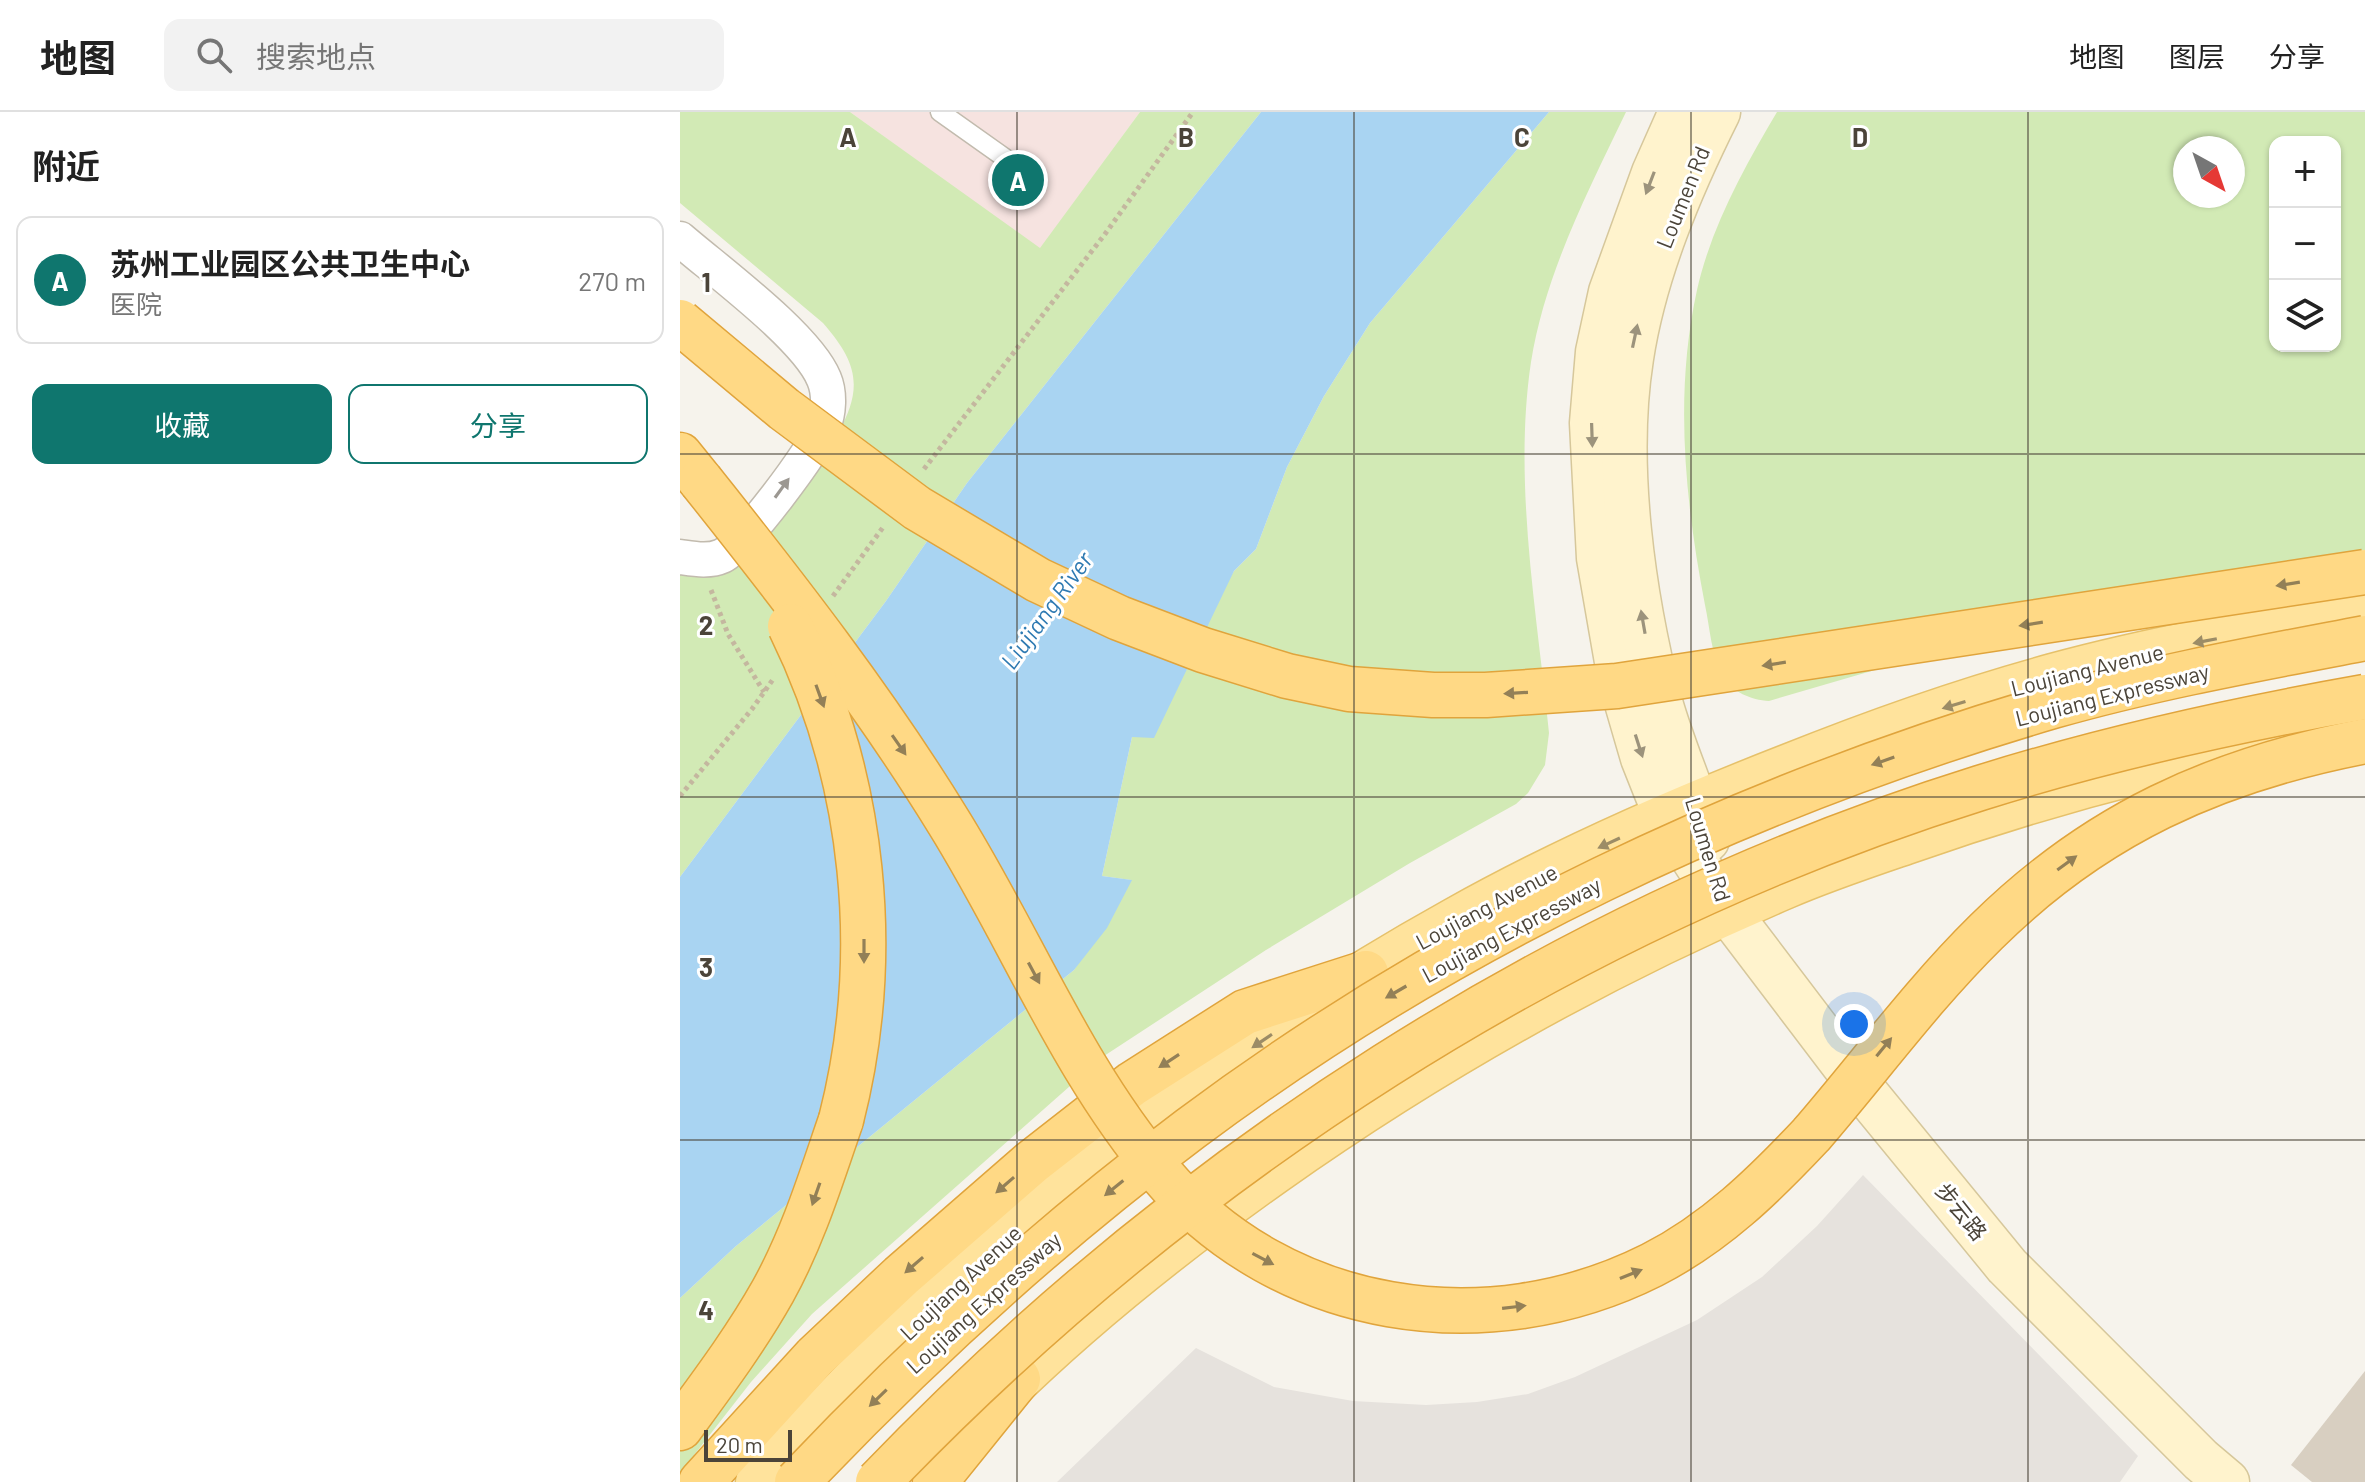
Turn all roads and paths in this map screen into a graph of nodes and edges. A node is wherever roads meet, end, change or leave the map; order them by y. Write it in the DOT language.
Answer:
graph roads {
  1 [pos="940,112"];
  2 [pos="1193,112"];
  3 [pos="1681,112"];
  4 [pos="1718,112"];
  5 [pos="1019,168"];
  6 [pos="680,239"];
  7 [pos="680,322"];
  8 [pos="691,468"];
  9 [pos="923,471"];
  10 [pos="885,523"];
  11 [pos="690,558"];
  12 [pos="2365,572"];
  13 [pos="830,601"];
  14 [pos="2365,613"];
  15 [pos="2365,638"];
  16 [pos="783,666"];
  17 [pos="764,692"];
  18 [pos="2365,697"];
  19 [pos="2365,723"];
  20 [pos="2365,741"];
  21 [pos="680,796"];
  22 [pos="1681,810"];
  23 [pos="1728,912"];
  24 [pos="1366,973"];
  25 [pos="1018,1379"];
  26 [pos="680,1428"];
  27 [pos="2204,1475"];
  28 [pos="701,1482"];
  29 [pos="758,1482"];
  30 [pos="797,1482"];
  31 [pos="878,1482"];
  32 [pos="915,1482"];
  33 [pos="935,1482"];
  1 -- 5 [label="lane"];
  2 -- 9 [label="path"];
  3 -- 22 [label="main road, Loumen Rd, one-way"];
  22 -- 4 [label="main road, Loumen Rd, one-way"];
  11 -- 6 [label="street, one-way"];
  12 -- 7 [label="highway, one-way, bridge"];
  8 -- 20 [label="highway, one-way, bridge"];
  8 -- 26 [label="highway, one-way, bridge"];
  10 -- 13 [label="path"];
  11 -- 17 [label="path"];
  14 -- 22 [label="main road, Loujiang Avenue, one-way"];
  15 -- 30 [label="highway, Loujiang Expressway, one-way, bridge"];
  16 -- 17 [label="path"];
  17 -- 21 [label="path"];
  18 -- 31 [label="highway, bridge"];
  19 -- 23 [label="main road"];
  22 -- 23 [label="main road, Loumen Rd"];
  22 -- 24 [label="main road, Loujiang Avenue, one-way"];
  23 -- 25 [label="main road"];
  23 -- 27 [label="main road, 步云路"];
  24 -- 28 [label="highway, one-way"];
  24 -- 29 [label="main road, Loujiang Avenue, one-way"];
  25 -- 32 [label="main road"];
  25 -- 33 [label="highway"];
}
